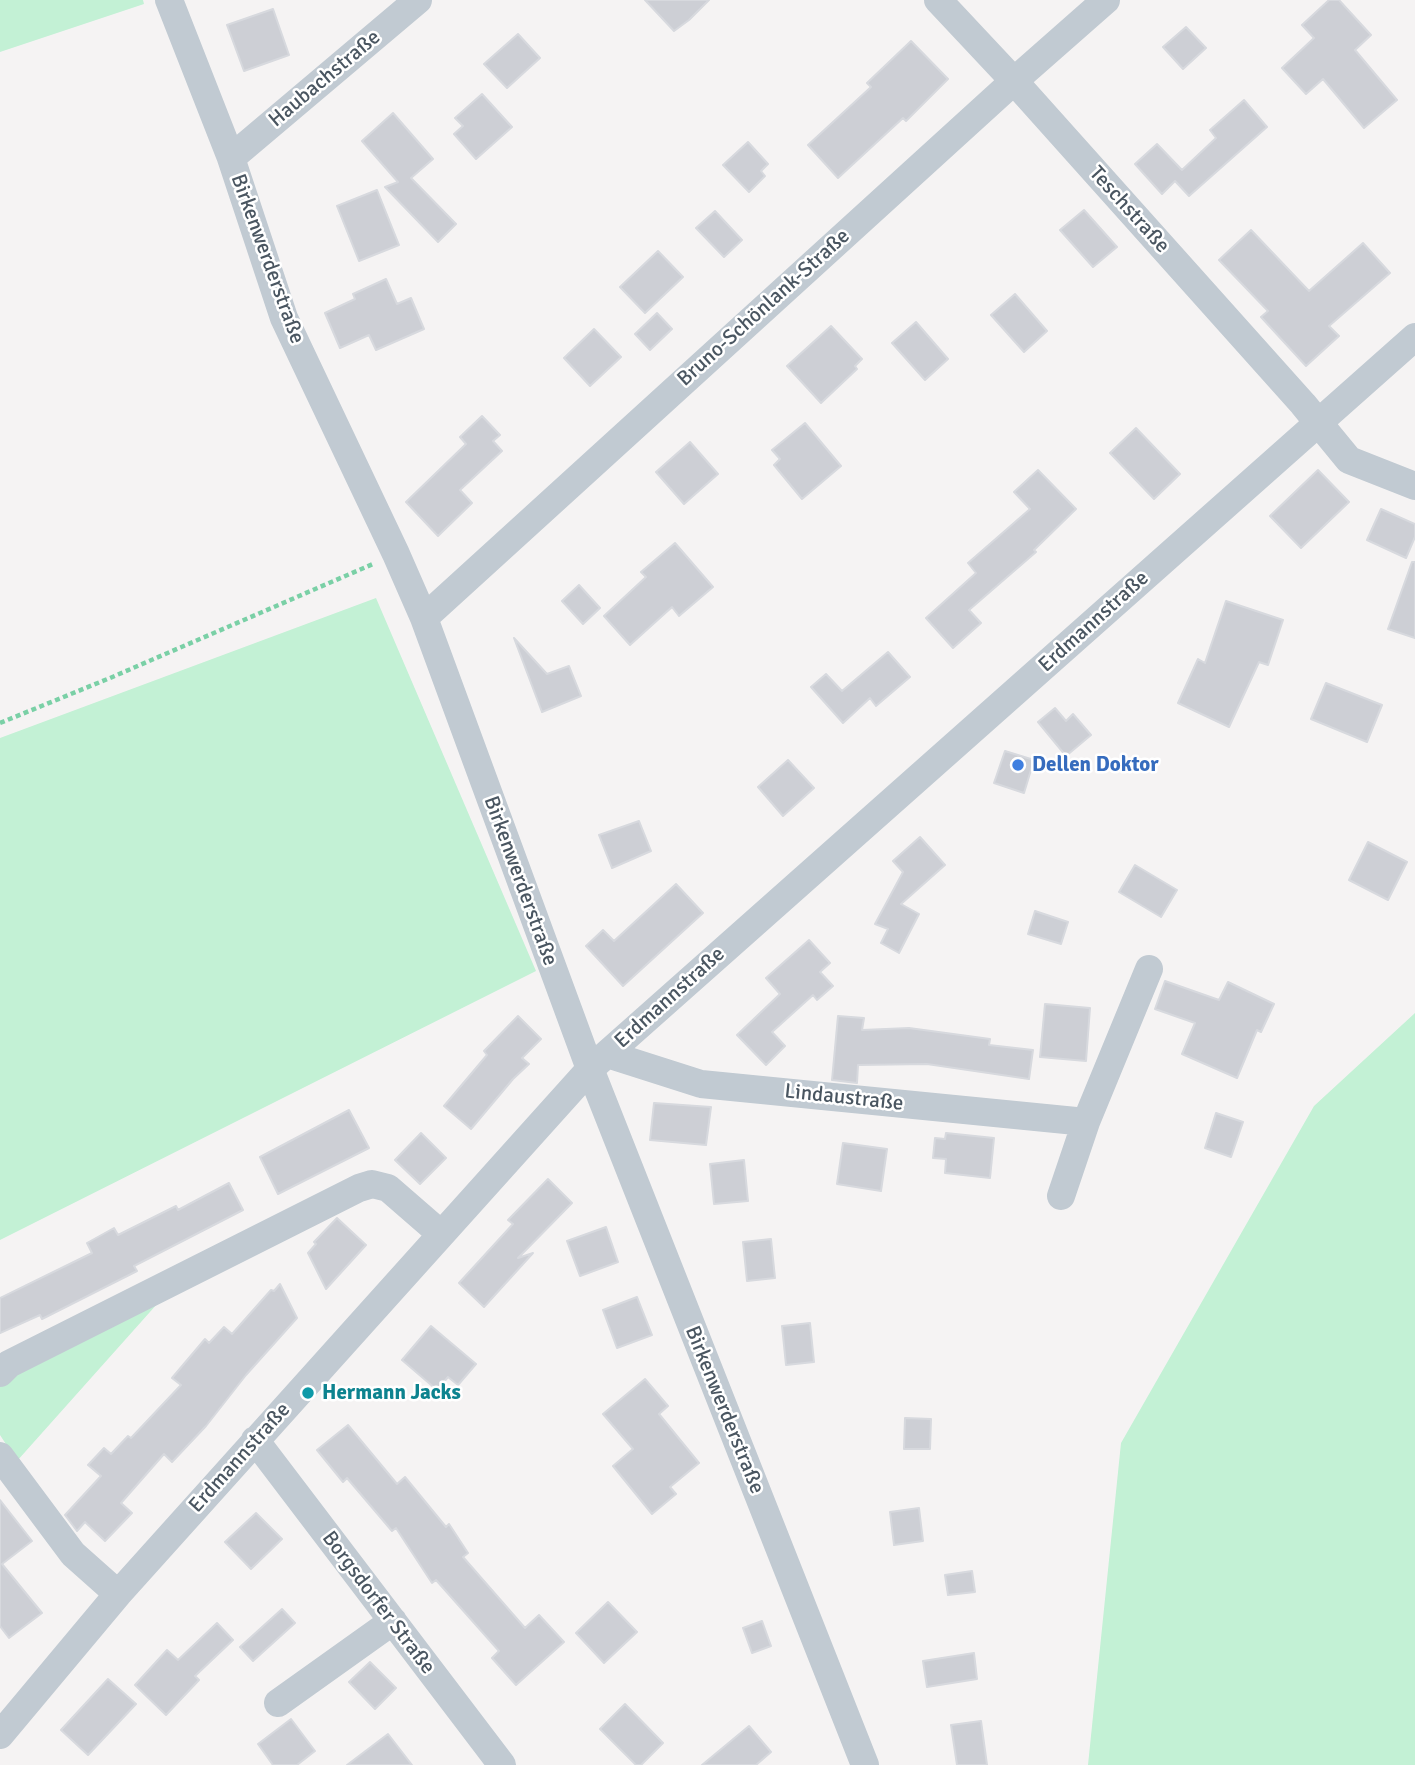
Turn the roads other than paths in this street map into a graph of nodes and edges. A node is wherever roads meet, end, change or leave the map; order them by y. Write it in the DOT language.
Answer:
graph roads {
  1 [pos="169,0"];
  2 [pos="418,0"];
  3 [pos="938,0"];
  4 [pos="1106,0"];
  5 [pos="1014,81"];
  6 [pos="231,158"];
  7 [pos="1415,337"];
  8 [pos="1318,423"];
  9 [pos="1415,486"];
  10 [pos="424,618"];
  11 [pos="1149,969"];
  12 [pos="598,1062"];
  13 [pos="1086,1122"];
  14 [pos="1060,1196"];
  15 [pos="441,1234"];
  16 [pos="0,1373"];
  17 [pos="255,1440"];
  18 [pos="0,1455"];
  19 [pos="117,1594"];
  20 [pos="393,1621"];
  21 [pos="278,1703"];
  22 [pos="0,1735"];
  23 [pos="502,1765"];
  24 [pos="865,1765"];
  1 -- 6 [label="street, Birkenwerderstraße"];
  2 -- 6 [label="street, Haubachstraße"];
  3 -- 5 [label="street, Teschstraße"];
  4 -- 5 [label="street, Bruno-Schönlank-Straße"];
  5 -- 8 [label="street, Teschstraße"];
  5 -- 10 [label="street, Bruno-Schönlank-Straße"];
  6 -- 10 [label="street, Birkenwerderstraße"];
  7 -- 8 [label="street, Erdmannstraße"];
  8 -- 9 [label="street, Teschstraße"];
  8 -- 12 [label="street, Erdmannstraße"];
  10 -- 12 [label="street, Birkenwerderstraße"];
  11 -- 13 [label="street"];
  12 -- 13 [label="street, Lindaustraße"];
  12 -- 15 [label="street, Erdmannstraße"];
  12 -- 24 [label="street, Birkenwerderstraße"];
  13 -- 14 [label="street"];
  15 -- 16 [label="street"];
  15 -- 17 [label="street, Erdmannstraße"];
  17 -- 19 [label="street, Erdmannstraße"];
  17 -- 20 [label="street, Borgsdorfer Straße"];
  18 -- 19 [label="street"];
  19 -- 22 [label="street, Erdmannstraße"];
  20 -- 21 [label="street"];
  20 -- 23 [label="street, Borgsdorfer Straße"];
}
